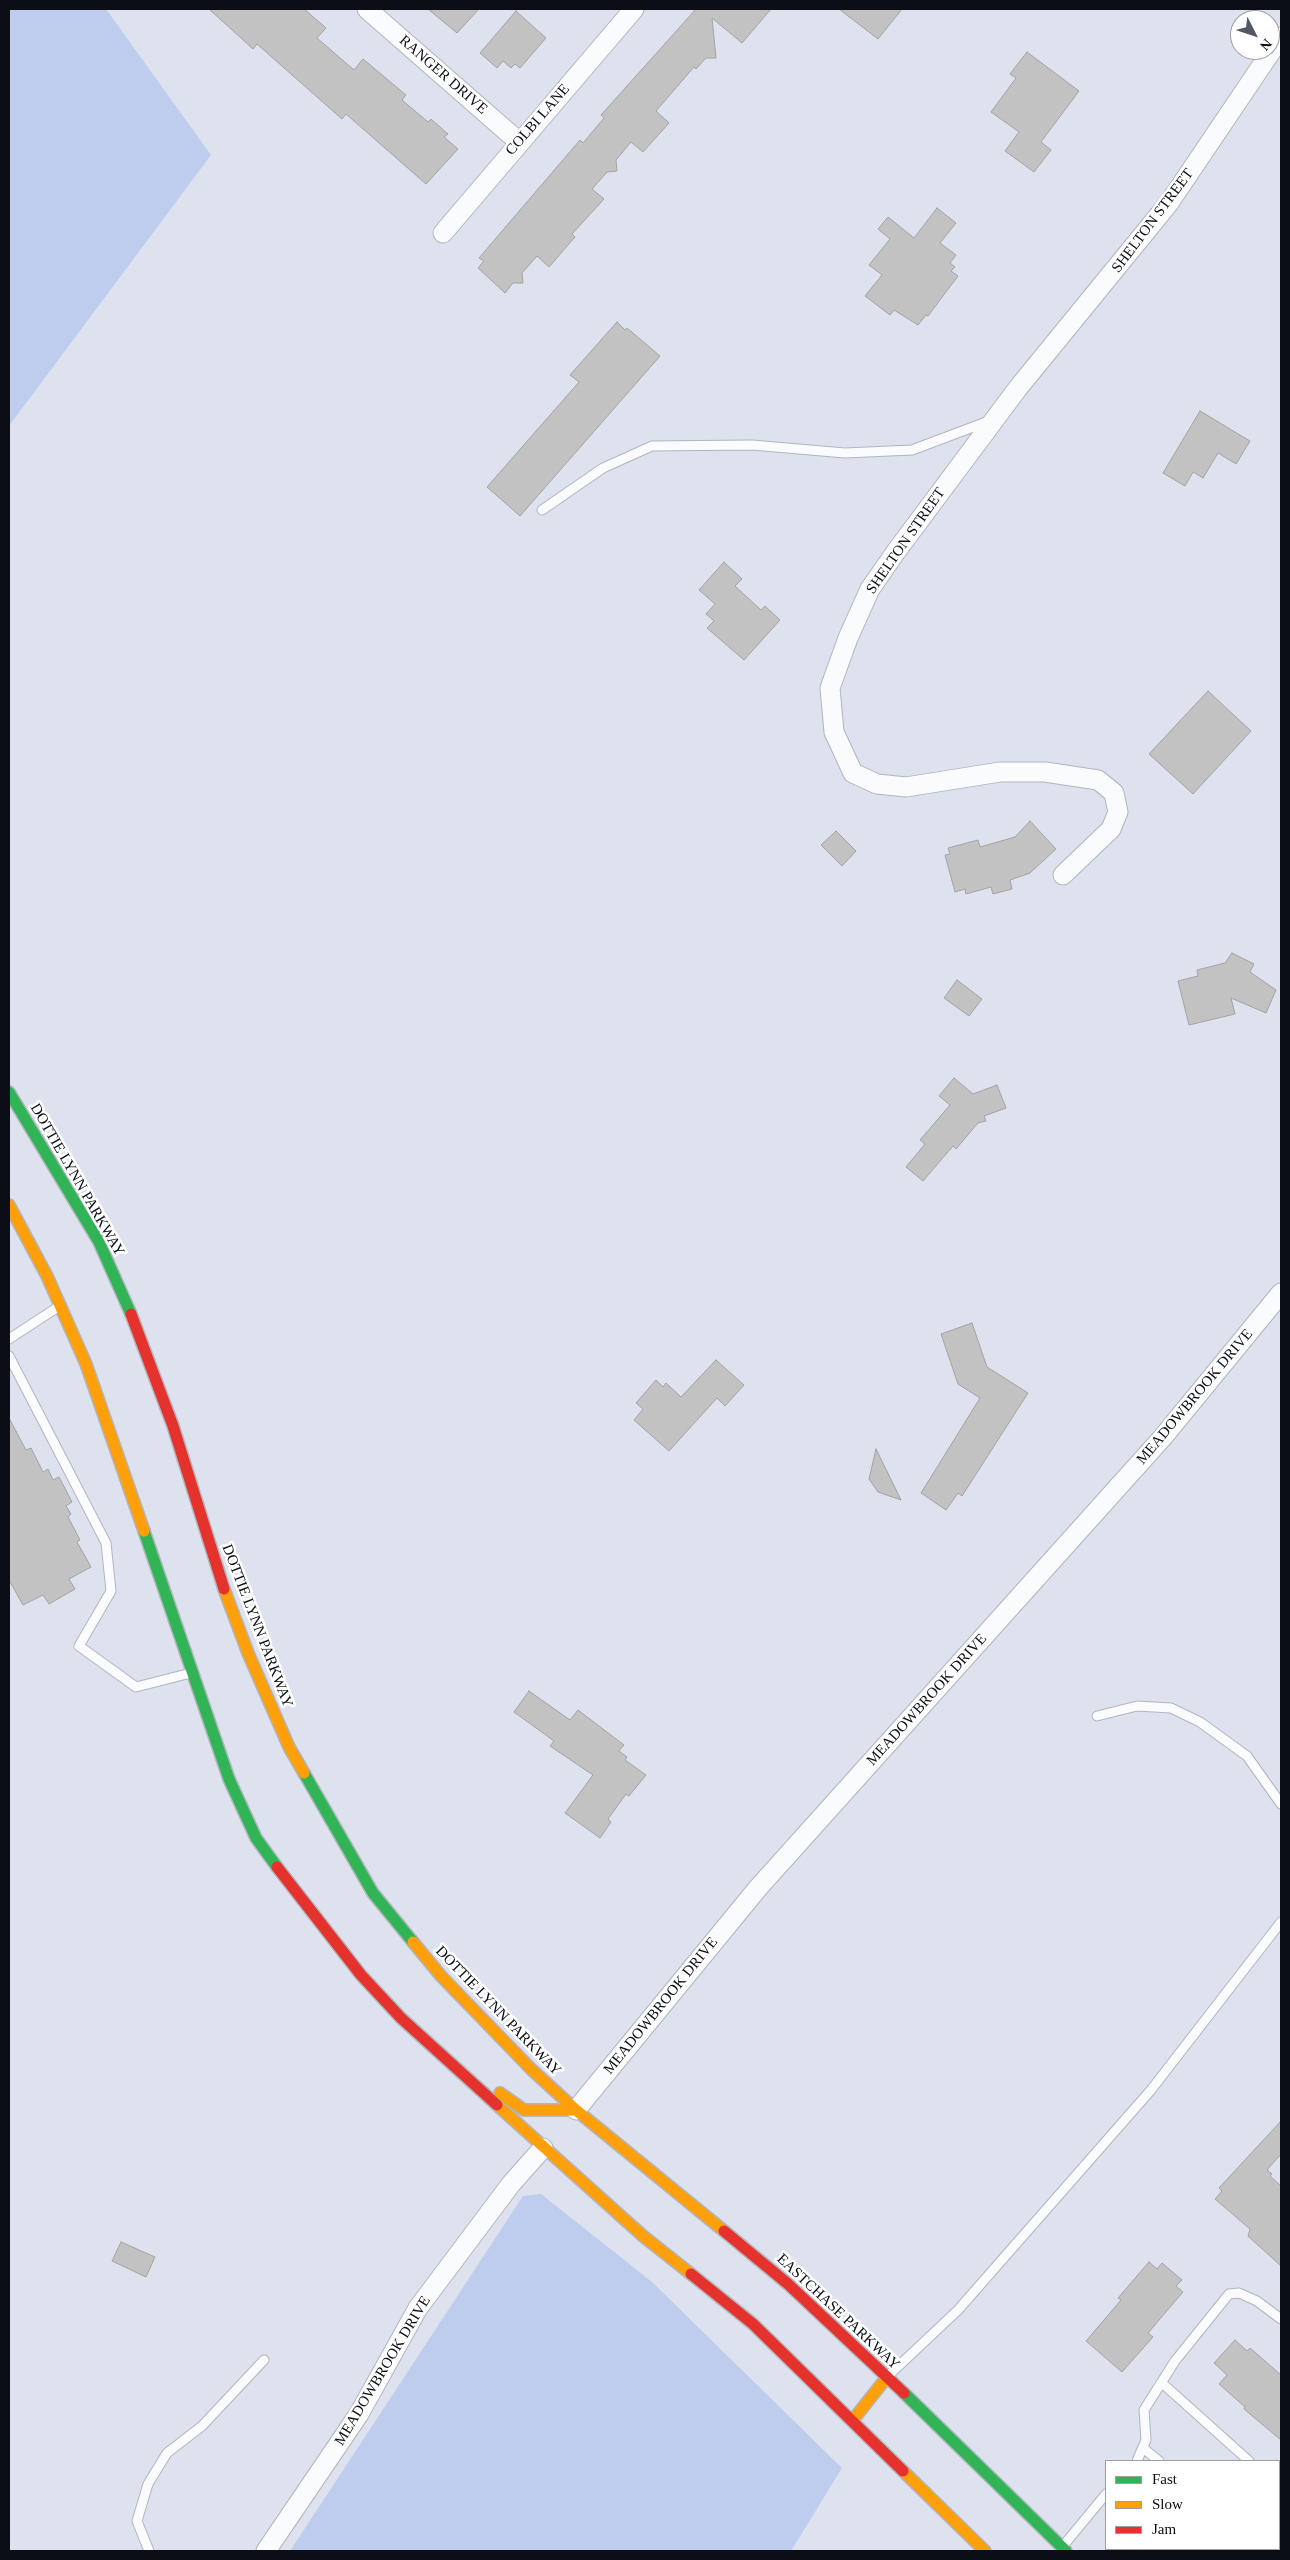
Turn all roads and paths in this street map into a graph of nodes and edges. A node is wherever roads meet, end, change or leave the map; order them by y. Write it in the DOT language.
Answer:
graph roads {
  1 [pos="367,9"];
  2 [pos="634,9"];
  3 [pos="1281,37"];
  4 [pos="519,142"];
  5 [pos="443,233"];
  6 [pos="994,420"];
  7 [pos="542,510"];
  8 [pos="1063,875"];
  9 [pos="9,1092"];
  10 [pos="9,1204"];
  11 [pos="1281,1293"];
  12 [pos="60,1306"];
  13 [pos="9,1339"];
  14 [pos="9,1356"];
  15 [pos="192,1673"];
  16 [pos="1097,1716"];
  17 [pos="1281,1804"];
  18 [pos="1281,1922"];
  19 [pos="401,2018"];
  20 [pos="576,2110"];
  21 [pos="543,2148"];
  22 [pos="1281,2319"];
  23 [pos="264,2360"];
  24 [pos="887,2378"];
  25 [pos="1162,2383"];
  26 [pos="853,2420"];
  27 [pos="1143,2448"];
  28 [pos="1138,2460"];
  29 [pos="1158,2460"];
  30 [pos="1248,2460"];
  31 [pos="1105,2495"];
  32 [pos="1064,2549"];
  33 [pos="149,2551"];
  34 [pos="266,2551"];
  35 [pos="985,2551"];
  1 -- 4 [label="street, RANGER DRIVE"];
  2 -- 4 [label="street, COLBI LANE"];
  3 -- 6 [label="street, SHELTON STREET"];
  4 -- 5 [label="street, COLBI LANE"];
  6 -- 7 [label="lane"];
  6 -- 8 [label="street, SHELTON STREET"];
  9 -- 20 [label="main road, DOTTIE LYNN PARKWAY"];
  10 -- 12 [label="main road"];
  11 -- 20 [label="street, MEADOWBROOK DRIVE"];
  12 -- 13 [label="lane"];
  12 -- 15 [label="main road"];
  14 -- 15 [label="lane"];
  15 -- 19 [label="main road"];
  16 -- 17 [label="lane"];
  18 -- 24 [label="lane"];
  19 -- 20 [label="main road"];
  19 -- 21 [label="main road"];
  20 -- 24 [label="main road, EASTCHASE PARKWAY"];
  21 -- 26 [label="main road"];
  21 -- 34 [label="street, MEADOWBROOK DRIVE"];
  22 -- 25 [label="lane"];
  23 -- 33 [label="lane"];
  24 -- 26 [label="main road"];
  24 -- 32 [label="main road, EASTCHASE PARKWAY"];
  25 -- 27 [label="lane"];
  25 -- 30 [label="lane"];
  26 -- 35 [label="main road"];
  27 -- 28 [label="lane"];
  27 -- 29 [label="lane"];
  31 -- 32 [label="lane"];
}
